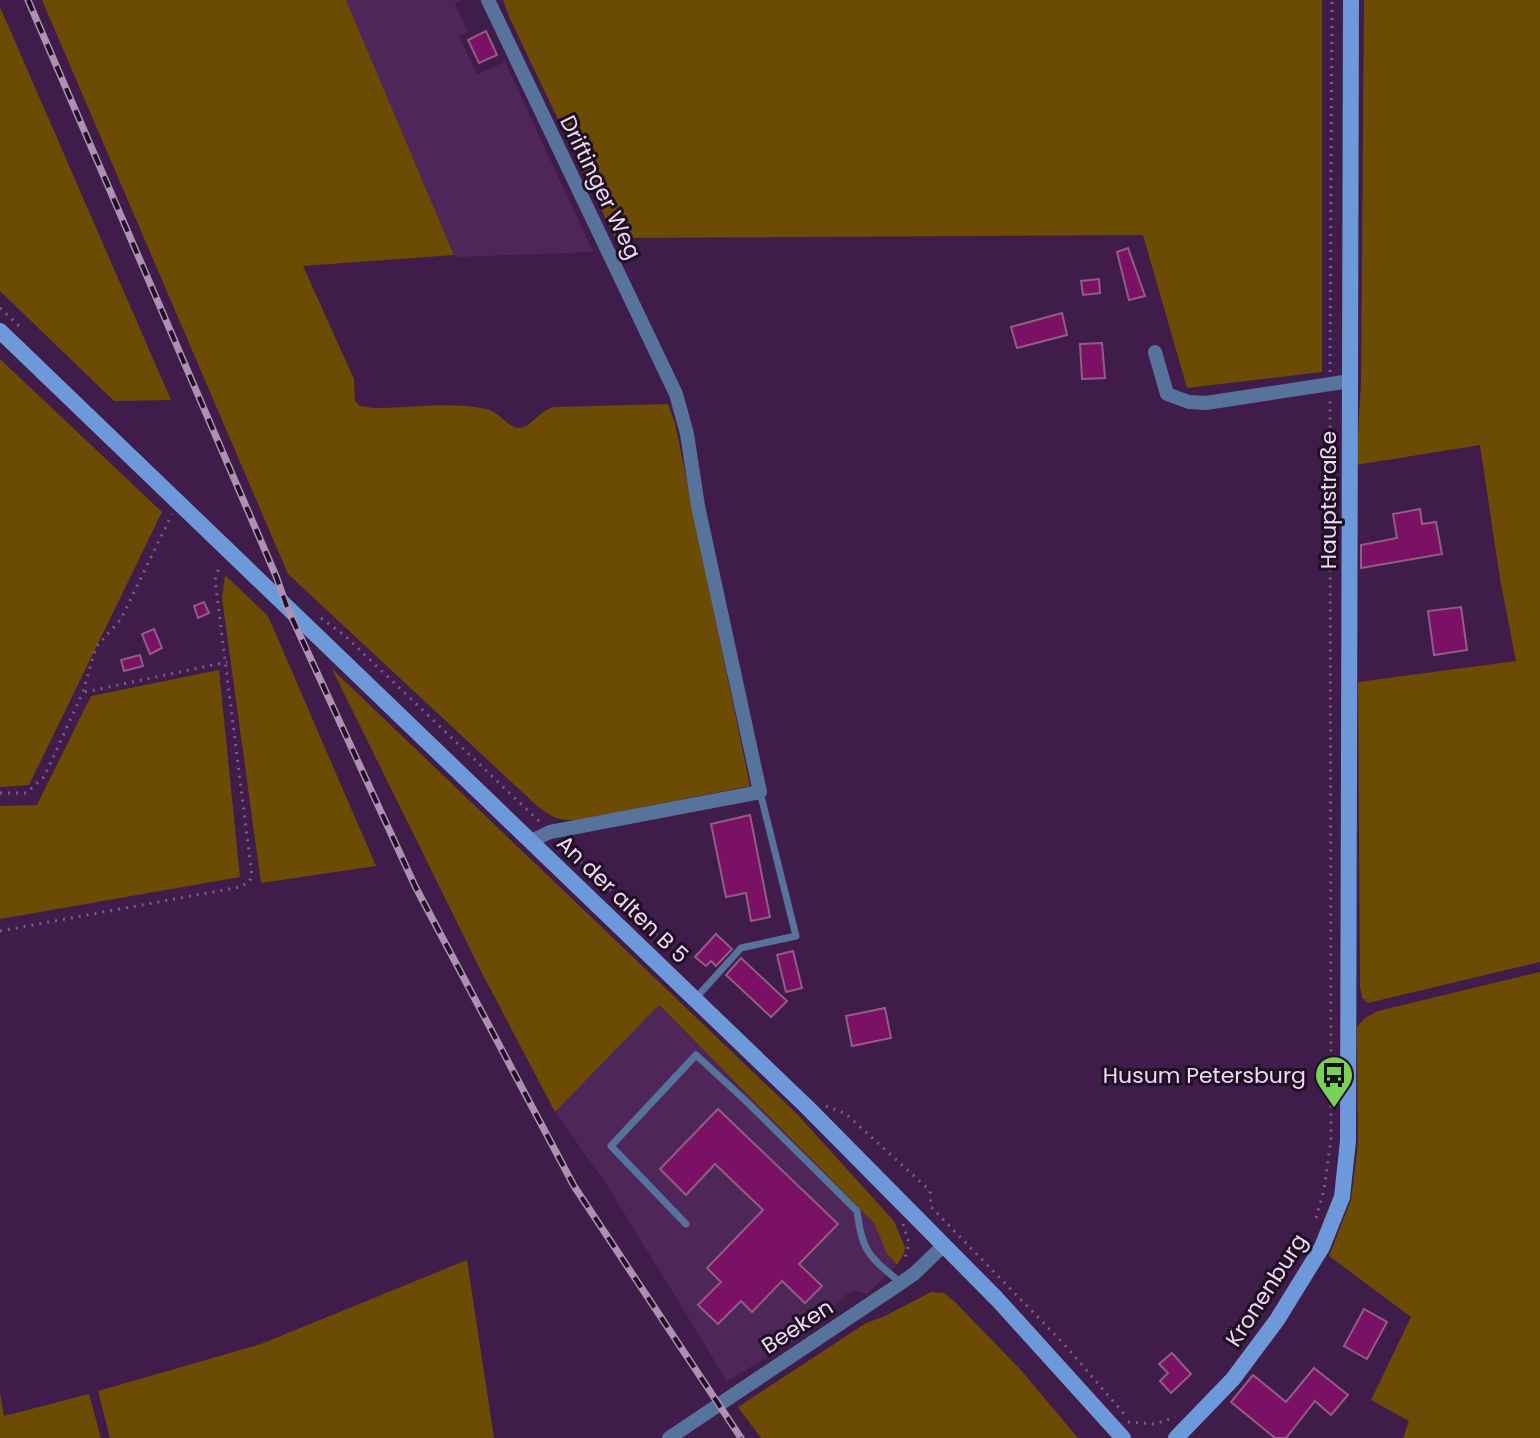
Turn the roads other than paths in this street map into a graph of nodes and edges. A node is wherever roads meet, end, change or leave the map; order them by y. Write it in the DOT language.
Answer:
graph roads {
  1 [pos="488,0"];
  2 [pos="1351,0"];
  3 [pos="0,331"];
  4 [pos="1155,352"];
  5 [pos="1350,381"];
  6 [pos="760,792"];
  7 [pos="531,841"];
  8 [pos="695,999"];
  9 [pos="1349,1000"];
  10 [pos="686,1224"];
  11 [pos="944,1245"];
  12 [pos="901,1283"];
  13 [pos="1126,1430"];
  14 [pos="669,1438"];
  15 [pos="1176,1438"];
  1 -- 6 [label="street, Driftinger Weg"];
  2 -- 5 [label="main road, Hauptstraße"];
  3 -- 7 [label="main road, An der alten B 5"];
  4 -- 5 [label="street"];
  5 -- 9 [label="main road, Hauptstraße"];
  6 -- 7 [label="street"];
  6 -- 8 [label="lane"];
  7 -- 8 [label="main road, An der alten B 5"];
  8 -- 11 [label="main road, An der alten B 5"];
  9 -- 15 [label="main road, Kronenburg"];
  10 -- 12 [label="lane"];
  11 -- 12 [label="street, Beeken"];
  11 -- 13 [label="main road, An der alten B 5"];
  12 -- 14 [label="street, Beeken"];
}
